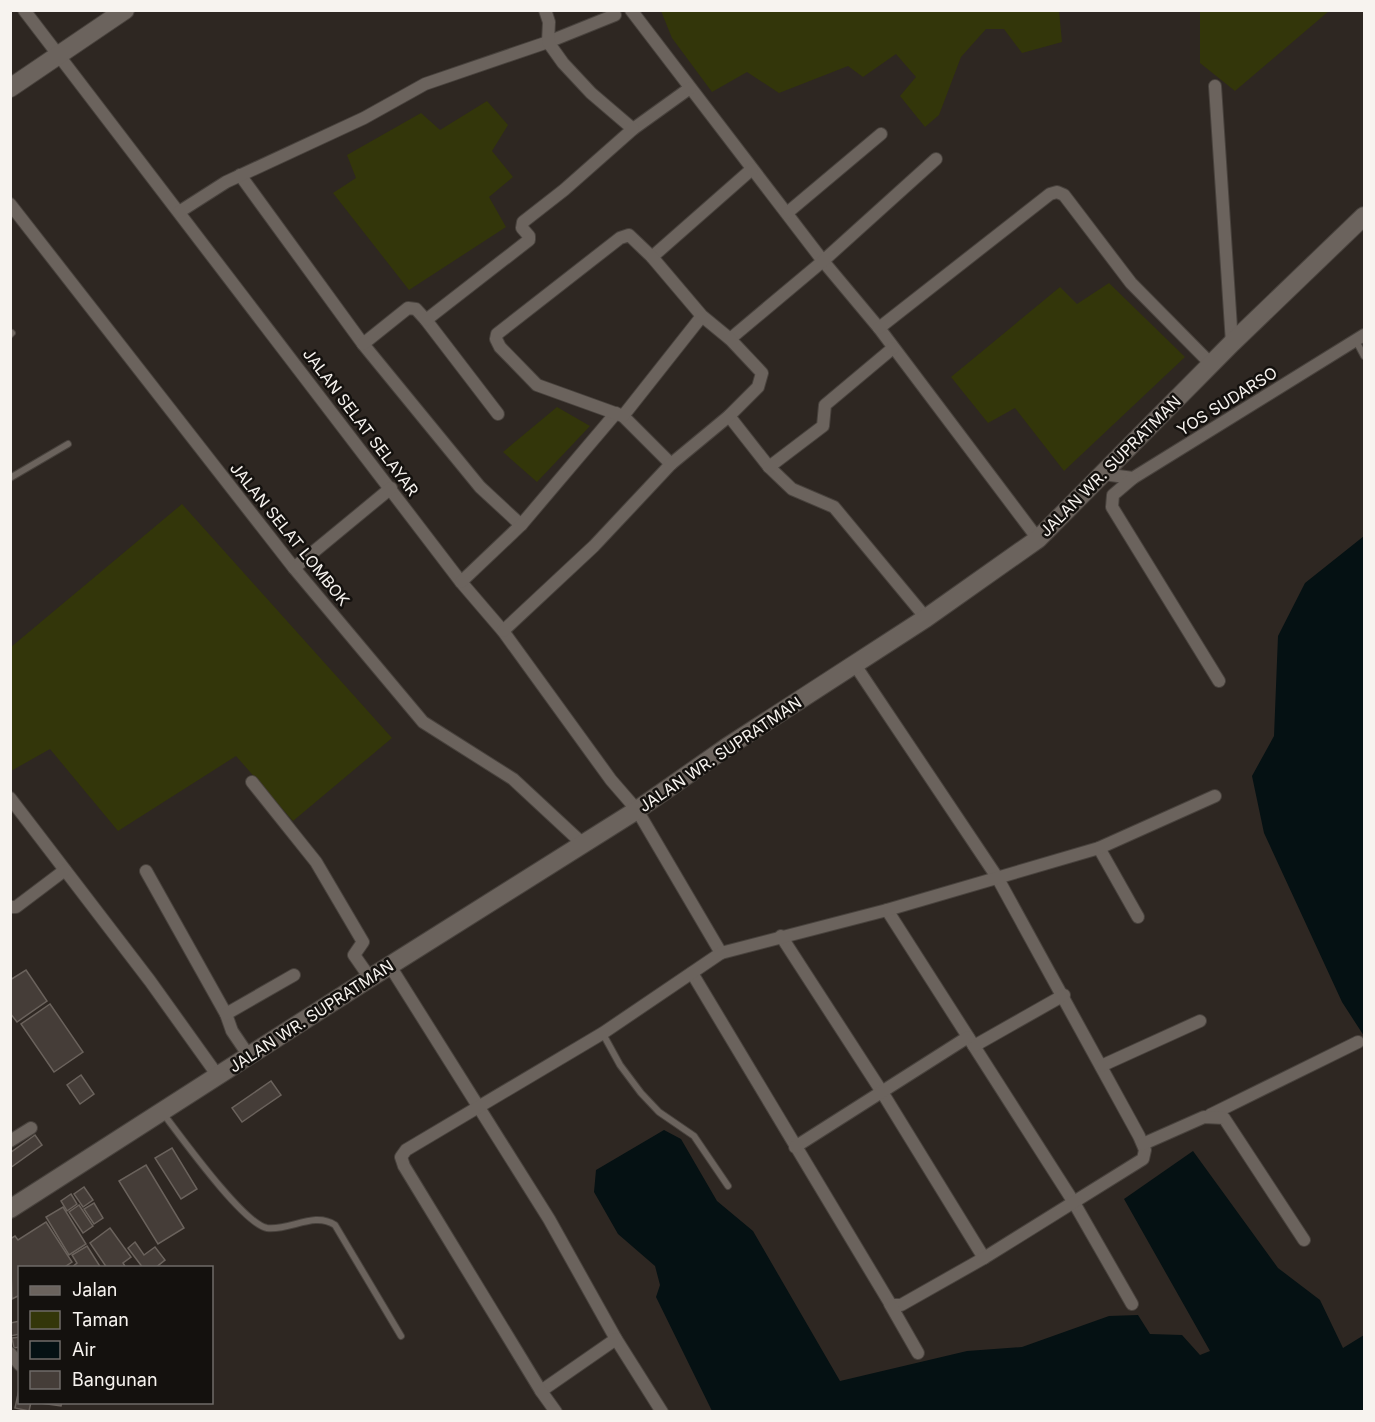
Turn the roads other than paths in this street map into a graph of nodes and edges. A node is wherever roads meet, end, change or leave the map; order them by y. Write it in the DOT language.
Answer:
graph roads {
  1 [pos="24,10"];
  2 [pos="125,10"];
  3 [pos="631,10"];
  4 [pos="615,12"];
  5 [pos="547,16"];
  6 [pos="548,40"];
  7 [pos="58,54"];
  8 [pos="1215,86"];
  9 [pos="10,88"];
  10 [pos="690,88"];
  11 [pos="633,129"];
  12 [pos="881,134"];
  13 [pos="936,159"];
  14 [pos="752,169"];
  15 [pos="240,175"];
  16 [pos="10,204"];
  17 [pos="179,212"];
  18 [pos="787,213"];
  19 [pos="1365,216"];
  20 [pos="652,257"];
  21 [pos="823,261"];
  22 [pos="702,316"];
  23 [pos="426,320"];
  24 [pos="879,328"];
  25 [pos="1360,338"];
  26 [pos="730,339"];
  27 [pos="1232,343"];
  28 [pos="363,344"];
  29 [pos="893,348"];
  30 [pos="1365,356"];
  31 [pos="1212,365"];
  32 [pos="498,414"];
  33 [pos="619,414"];
  34 [pos="729,416"];
  35 [pos="68,444"];
  36 [pos="671,464"];
  37 [pos="769,467"];
  38 [pos="1103,474"];
  39 [pos="10,478"];
  40 [pos="1133,478"];
  41 [pos="391,488"];
  42 [pos="520,525"];
  43 [pos="1038,538"];
  44 [pos="294,568"];
  45 [pos="461,582"];
  46 [pos="926,618"];
  47 [pos="503,631"];
  48 [pos="855,664"];
  49 [pos="1219,681"];
  50 [pos="252,782"];
  51 [pos="1215,796"];
  52 [pos="10,798"];
  53 [pos="633,806"];
  54 [pos="583,844"];
  55 [pos="1099,849"];
  56 [pos="65,870"];
  57 [pos="146,871"];
  58 [pos="997,877"];
  59 [pos="10,907"];
  60 [pos="886,910"];
  61 [pos="1138,917"];
  62 [pos="781,936"];
  63 [pos="721,953"];
  64 [pos="362,966"];
  65 [pos="390,966"];
  66 [pos="692,974"];
  67 [pos="294,975"];
  68 [pos="1064,995"];
  69 [pos="226,1014"];
  70 [pos="1200,1021"];
  71 [pos="603,1033"];
  72 [pos="971,1041"];
  73 [pos="1358,1042"];
  74 [pos="244,1051"];
  75 [pos="210,1065"];
  76 [pos="1101,1066"];
  77 [pos="882,1092"];
  78 [pos="477,1107"];
  79 [pos="162,1112"];
  80 [pos="1209,1116"];
  81 [pos="31,1128"];
  82 [pos="10,1141"];
  83 [pos="1143,1144"];
  84 [pos="795,1147"];
  85 [pos="728,1186"];
  86 [pos="1073,1201"];
  87 [pos="10,1209"];
  88 [pos="1304,1240"];
  89 [pos="984,1258"];
  90 [pos="890,1304"];
  91 [pos="1132,1304"];
  92 [pos="401,1336"];
  93 [pos="616,1339"];
  94 [pos="918,1353"];
  95 [pos="541,1391"];
  96 [pos="556,1412"];
  97 [pos="662,1412"];
  1 -- 7 [label="street, JALAN SELAT SELAYAR"];
  2 -- 7 [label="street"];
  3 -- 10 [label="street"];
  4 -- 6 [label="street"];
  5 -- 6 [label="street"];
  6 -- 11 [label="street"];
  6 -- 15 [label="street"];
  7 -- 9 [label="street"];
  7 -- 17 [label="street, JALAN SELAT SELAYAR"];
  8 -- 27 [label="street"];
  10 -- 11 [label="street"];
  10 -- 14 [label="street"];
  11 -- 23 [label="street"];
  12 -- 18 [label="street"];
  13 -- 21 [label="street"];
  14 -- 18 [label="street"];
  14 -- 20 [label="street"];
  15 -- 17 [label="street"];
  15 -- 28 [label="street"];
  16 -- 44 [label="street, JALAN SELAT LOMBOK"];
  17 -- 41 [label="street, JALAN SELAT SELAYAR"];
  18 -- 21 [label="street"];
  19 -- 27 [label="street, JALAN WR. SUPRATMAN"];
  20 -- 22 [label="street"];
  20 -- 33 [label="street"];
  21 -- 24 [label="street"];
  21 -- 26 [label="street"];
  22 -- 26 [label="street"];
  22 -- 33 [label="street"];
  23 -- 28 [label="street"];
  23 -- 32 [label="street"];
  24 -- 29 [label="street"];
  24 -- 31 [label="street"];
  25 -- 30 [label="lane"];
  25 -- 40 [label="street, YOS SUDARSO"];
  26 -- 34 [label="street"];
  27 -- 31 [label="street, JALAN WR. SUPRATMAN"];
  28 -- 42 [label="street"];
  29 -- 37 [label="street"];
  29 -- 43 [label="street"];
  31 -- 38 [label="street, JALAN WR. SUPRATMAN"];
  33 -- 36 [label="street"];
  33 -- 42 [label="street"];
  34 -- 36 [label="street"];
  34 -- 37 [label="street"];
  35 -- 39 [label="lane"];
  36 -- 47 [label="street"];
  37 -- 46 [label="street"];
  38 -- 40 [label="street"];
  38 -- 43 [label="street, JALAN WR. SUPRATMAN"];
  40 -- 49 [label="street, YOS SUDARSO"];
  41 -- 44 [label="street"];
  41 -- 45 [label="street, JALAN SELAT SELAYAR"];
  42 -- 45 [label="street"];
  43 -- 46 [label="street, JALAN WR. SUPRATMAN"];
  44 -- 54 [label="street, JALAN SELAT LOMBOK"];
  45 -- 47 [label="street, JALAN SELAT SELAYAR"];
  46 -- 48 [label="street, JALAN WR. SUPRATMAN"];
  47 -- 53 [label="street, JALAN SELAT SELAYAR"];
  48 -- 53 [label="street, JALAN WR. SUPRATMAN"];
  48 -- 58 [label="street"];
  50 -- 64 [label="street"];
  51 -- 55 [label="street"];
  52 -- 56 [label="street"];
  53 -- 54 [label="street, JALAN WR. SUPRATMAN"];
  53 -- 63 [label="street, JALAN SELAT SELAYAR"];
  54 -- 65 [label="street, JALAN WR. SUPRATMAN"];
  55 -- 58 [label="street"];
  55 -- 61 [label="street"];
  56 -- 59 [label="street"];
  56 -- 75 [label="street"];
  57 -- 69 [label="street"];
  58 -- 60 [label="street"];
  58 -- 68 [label="street"];
  60 -- 62 [label="street"];
  60 -- 72 [label="street"];
  62 -- 63 [label="street"];
  62 -- 77 [label="street"];
  63 -- 66 [label="street"];
  64 -- 65 [label="street, JALAN WR. SUPRATMAN"];
  64 -- 74 [label="street, JALAN WR. SUPRATMAN"];
  65 -- 78 [label="street"];
  66 -- 71 [label="street"];
  66 -- 84 [label="street"];
  67 -- 69 [label="street"];
  68 -- 72 [label="street"];
  68 -- 76 [label="street"];
  69 -- 74 [label="street"];
  70 -- 76 [label="street"];
  71 -- 78 [label="street"];
  71 -- 85 [label="lane"];
  72 -- 77 [label="street"];
  72 -- 86 [label="street"];
  73 -- 80 [label="street"];
  74 -- 75 [label="street, JALAN WR. SUPRATMAN"];
  75 -- 79 [label="street, JALAN WR. SUPRATMAN"];
  76 -- 83 [label="street"];
  77 -- 84 [label="street"];
  77 -- 89 [label="street"];
  78 -- 93 [label="street"];
  78 -- 95 [label="street"];
  79 -- 87 [label="street, JALAN WR. SUPRATMAN"];
  79 -- 92 [label="lane"];
  80 -- 83 [label="street"];
  80 -- 88 [label="street"];
  81 -- 82 [label="street"];
  83 -- 86 [label="street"];
  84 -- 90 [label="street"];
  86 -- 89 [label="street"];
  86 -- 91 [label="street"];
  89 -- 90 [label="street"];
  90 -- 94 [label="street"];
  93 -- 95 [label="street"];
  93 -- 97 [label="street"];
  95 -- 96 [label="street"];
}
